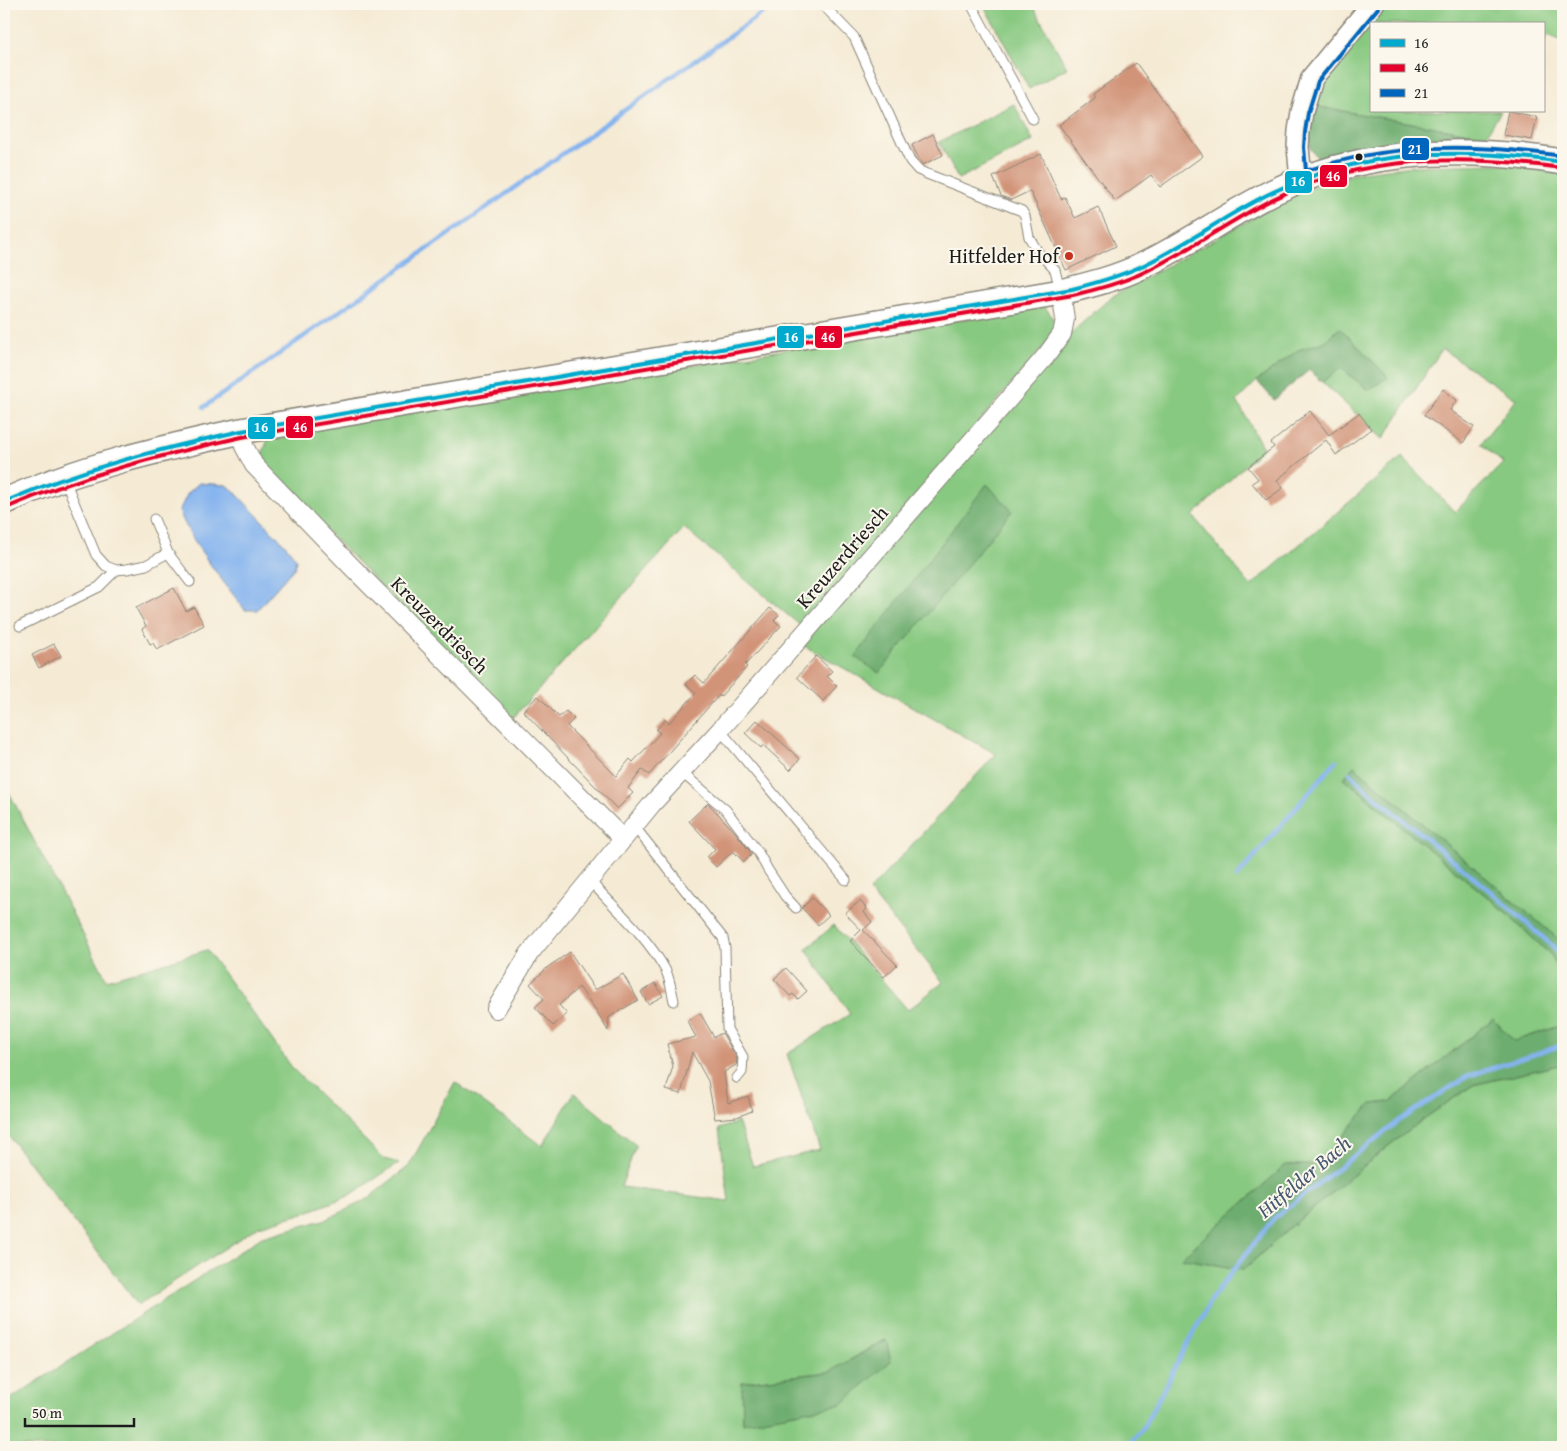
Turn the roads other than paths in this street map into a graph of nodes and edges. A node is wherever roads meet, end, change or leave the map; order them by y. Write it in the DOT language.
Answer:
graph roads {
  1 [pos="822,4"];
  2 [pos="971,4"];
  3 [pos="1373,4"];
  4 [pos="1033,119"];
  5 [pos="1563,162"];
  6 [pos="1301,180"];
  7 [pos="1061,292"];
  8 [pos="241,431"];
  9 [pos="64,478"];
  10 [pos="4,502"];
  11 [pos="154,520"];
  12 [pos="168,553"];
  13 [pos="116,570"];
  14 [pos="190,582"];
  15 [pos="20,626"];
  16 [pos="720,730"];
  17 [pos="681,772"];
  18 [pos="629,832"];
  19 [pos="589,880"];
  20 [pos="846,880"];
  21 [pos="796,908"];
  22 [pos="674,1001"];
  23 [pos="496,1009"];
  24 [pos="737,1078"];
  1 -- 7 [label="lane"];
  2 -- 4 [label="lane"];
  3 -- 6 [label="street"];
  5 -- 6 [label="main road"];
  6 -- 7 [label="main road"];
  7 -- 8 [label="main road"];
  7 -- 16 [label="street, Kreuzerdriesch"];
  8 -- 9 [label="main road"];
  8 -- 18 [label="street, Kreuzerdriesch"];
  9 -- 10 [label="main road"];
  9 -- 13 [label="lane"];
  11 -- 12 [label="lane"];
  12 -- 13 [label="lane"];
  12 -- 14 [label="lane"];
  13 -- 15 [label="lane"];
  16 -- 17 [label="street, Kreuzerdriesch"];
  16 -- 20 [label="lane"];
  17 -- 18 [label="street, Kreuzerdriesch"];
  17 -- 21 [label="lane"];
  18 -- 19 [label="street, Kreuzerdriesch"];
  18 -- 24 [label="lane"];
  19 -- 22 [label="lane"];
  19 -- 23 [label="street, Kreuzerdriesch"];
}
